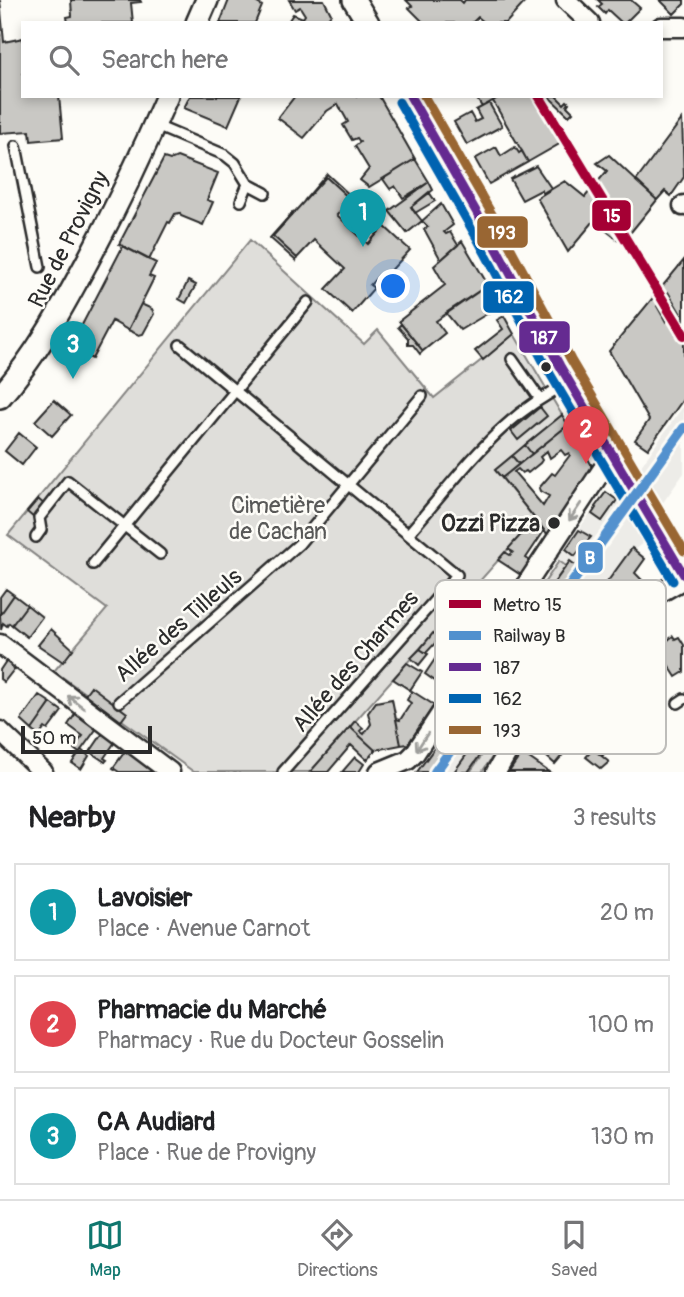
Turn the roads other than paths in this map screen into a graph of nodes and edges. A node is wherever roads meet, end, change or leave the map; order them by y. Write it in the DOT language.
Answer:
graph roads {
  1 [pos="207,0"];
  2 [pos="354,0"];
  3 [pos="566,0"];
  4 [pos="198,21"];
  5 [pos="367,21"];
  6 [pos="588,21"];
  7 [pos="663,27"];
  8 [pos="684,27"];
  9 [pos="166,98"];
  10 [pos="411,98"];
  11 [pos="155,125"];
  12 [pos="16,145"];
  13 [pos="248,184"];
  14 [pos="265,193"];
  15 [pos="241,201"];
  16 [pos="40,267"];
  17 [pos="308,302"];
  18 [pos="180,345"];
  19 [pos="512,359"];
  20 [pos="570,382"];
  21 [pos="235,391"];
  22 [pos="422,396"];
  23 [pos="0,397"];
  24 [pos="540,399"];
  25 [pos="621,465"];
  26 [pos="348,485"];
  27 [pos="655,525"];
  28 [pos="125,526"];
  29 [pos="408,534"];
  30 [pos="36,537"];
  31 [pos="160,554"];
  32 [pos="93,564"];
  33 [pos="684,577"];
  34 [pos="453,580"];
  35 [pos="529,580"];
  36 [pos="666,588"];
  37 [pos="435,600"];
  38 [pos="0,644"];
  39 [pos="119,702"];
  40 [pos="435,723"];
  41 [pos="0,731"];
  42 [pos="506,754"];
  43 [pos="43,772"];
  44 [pos="170,772"];
  45 [pos="283,772"];
  46 [pos="379,772"];
  47 [pos="496,772"];
  1 -- 4 [label="street"];
  2 -- 5 [label="street"];
  3 -- 6 [label="street"];
  7 -- 8 [label="street"];
  9 -- 11 [label="street, Rue de Provigny"];
  10 -- 20 [label="street"];
  11 -- 13 [label="lane"];
  11 -- 23 [label="street, Rue de Provigny"];
  12 -- 16 [label="lane"];
  13 -- 14 [label="lane"];
  13 -- 15 [label="lane"];
  17 -- 21 [label="lane"];
  18 -- 21 [label="lane"];
  19 -- 24 [label="lane"];
  20 -- 24 [label="lane"];
  20 -- 25 [label="street"];
  21 -- 26 [label="lane"];
  21 -- 28 [label="lane"];
  22 -- 26 [label="lane, Allée des Tilleuls"];
  24 -- 29 [label="lane"];
  25 -- 35 [label="street, one-way"];
  26 -- 29 [label="lane"];
  26 -- 39 [label="lane, Allée des Tilleuls"];
  27 -- 33 [label="street"];
  28 -- 30 [label="lane"];
  28 -- 31 [label="lane"];
  28 -- 32 [label="lane"];
  29 -- 34 [label="lane, Allée des Charmes"];
  33 -- 36 [label="street"];
  37 -- 45 [label="lane, Allée des Charmes"];
  44 -- 38 [label="street, one-way"];
  40 -- 46 [label="street, one-way"];
  41 -- 43 [label="street"];
  42 -- 47 [label="street"];
}
